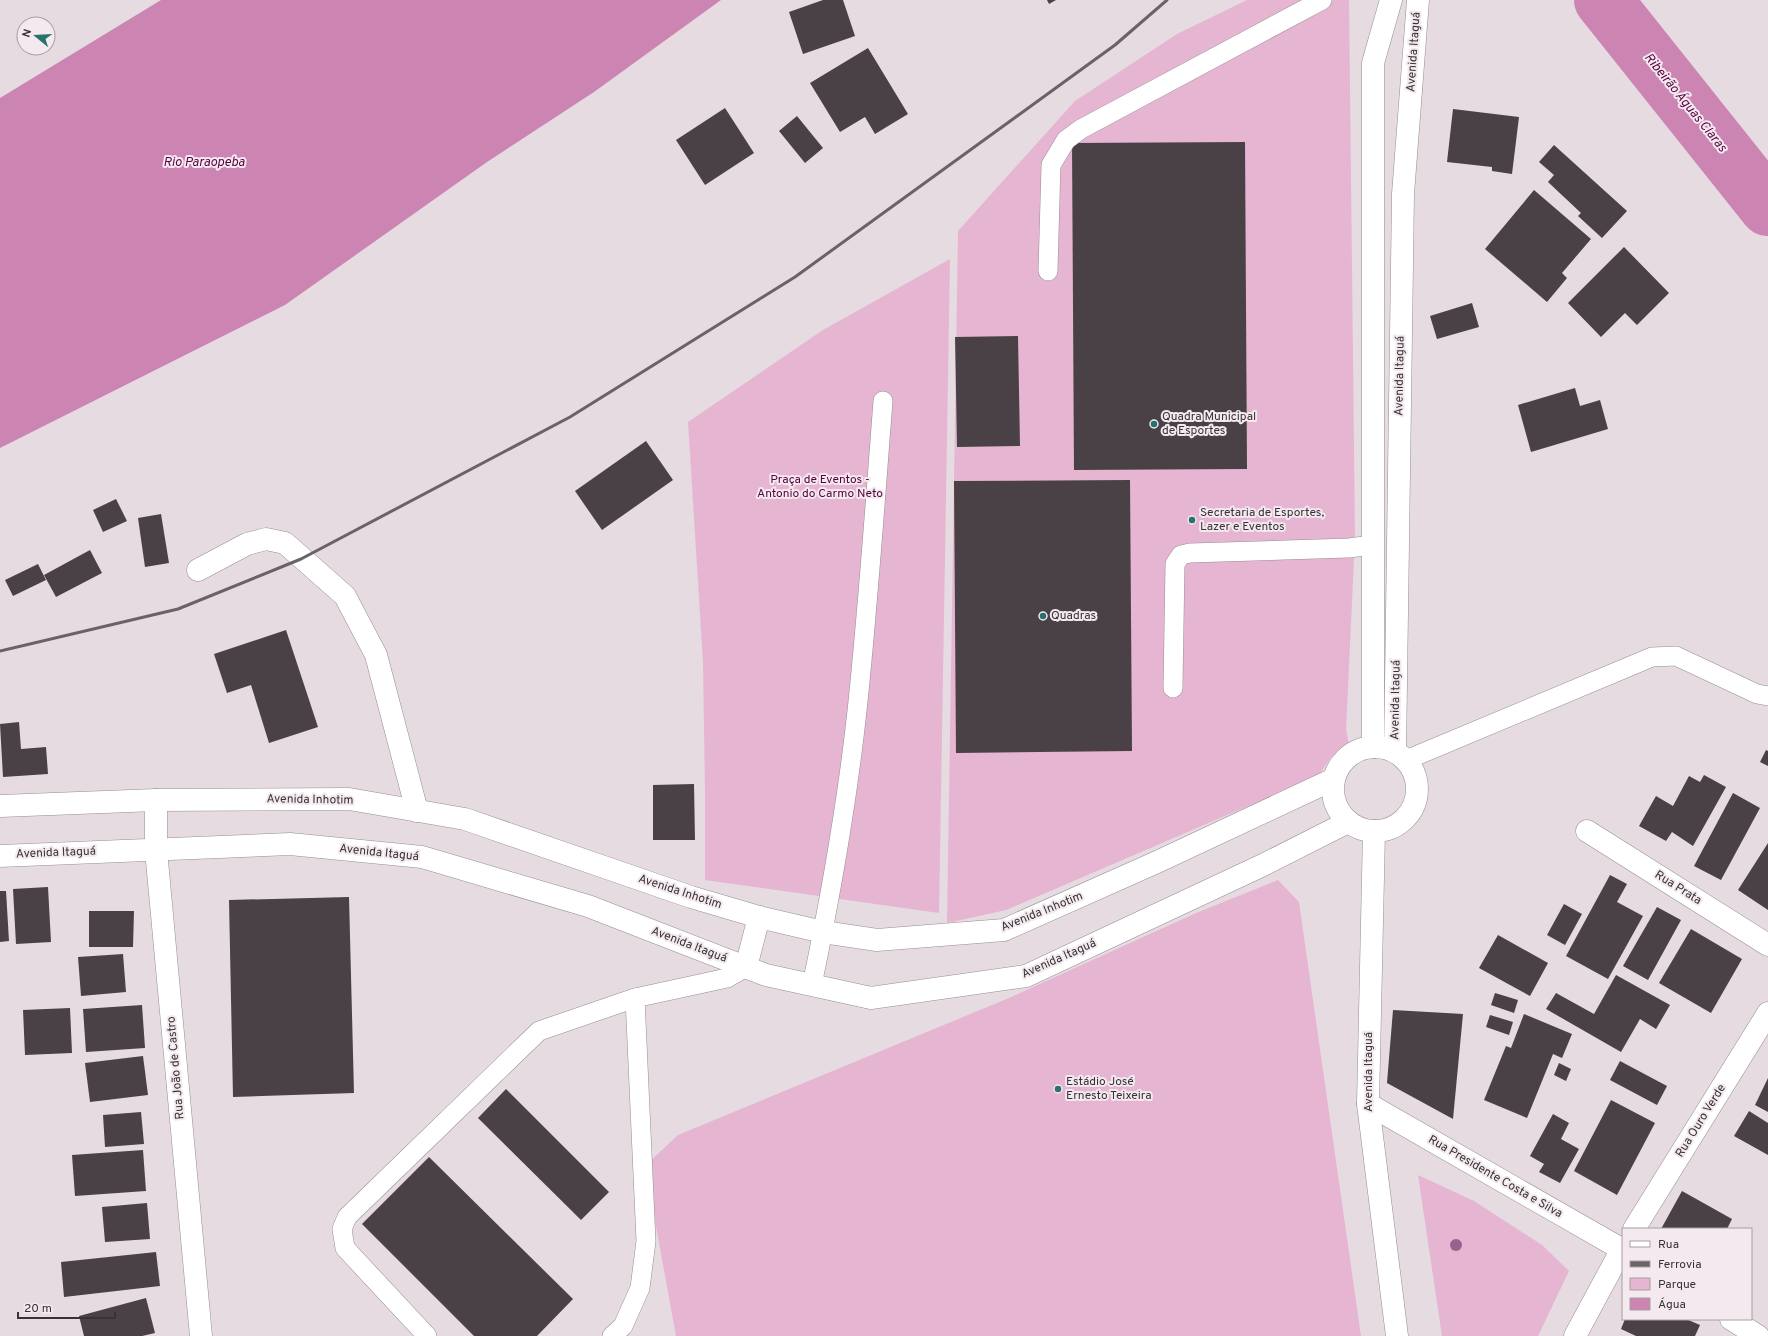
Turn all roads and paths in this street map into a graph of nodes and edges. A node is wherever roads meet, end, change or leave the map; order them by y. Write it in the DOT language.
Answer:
graph roads {
  1 [pos="1322,0"];
  2 [pos="1391,0"];
  3 [pos="1418,0"];
  4 [pos="1048,271"];
  5 [pos="883,401"];
  6 [pos="1372,545"];
  7 [pos="198,570"];
  8 [pos="1173,688"];
  9 [pos="1768,696"];
  10 [pos="1373,747"];
  11 [pos="1400,756"];
  12 [pos="1334,779"];
  13 [pos="156,800"];
  14 [pos="0,806"];
  15 [pos="417,811"];
  16 [pos="1348,822"];
  17 [pos="1374,831"];
  18 [pos="1587,831"];
  19 [pos="156,850"];
  20 [pos="0,856"];
  21 [pos="759,917"];
  22 [pos="823,932"];
  23 [pos="1768,945"];
  24 [pos="746,967"];
  25 [pos="812,985"];
  26 [pos="635,998"];
  27 [pos="1768,1012"];
  28 [pos="1368,1104"];
  29 [pos="1635,1228"];
  30 [pos="1622,1249"];
  31 [pos="1733,1320"];
  32 [pos="201,1336"];
  33 [pos="427,1336"];
  34 [pos="612,1336"];
  35 [pos="1397,1336"];
  36 [pos="1575,1336"];
  37 [pos="1758,1336"];
  1 -- 4 [label="lane"];
  2 -- 6 [label="main road, Avenida Itaguá"];
  3 -- 11 [label="main road, Avenida Itaguá"];
  5 -- 22 [label="lane"];
  6 -- 8 [label="lane"];
  6 -- 10 [label="main road, Avenida Itaguá"];
  7 -- 15 [label="main road"];
  9 -- 11 [label="lane"];
  10 -- 11 [label="main road, Avenida Itaguá"];
  10 -- 12 [label="main road, Avenida Itaguá"];
  11 -- 17 [label="main road, Avenida Itaguá"];
  12 -- 16 [label="main road, Avenida Itaguá"];
  12 -- 22 [label="main road, Avenida Inhotim"];
  13 -- 14 [label="main road, Avenida Inhotim"];
  13 -- 15 [label="main road, Avenida Inhotim"];
  13 -- 19 [label="main road, Rua João de Castro"];
  15 -- 21 [label="main road, Avenida Inhotim"];
  16 -- 17 [label="main road"];
  16 -- 25 [label="main road, Avenida Itaguá"];
  17 -- 28 [label="main road, Avenida Itaguá"];
  18 -- 23 [label="main road, Rua Prata"];
  19 -- 20 [label="main road, Avenida Itaguá"];
  19 -- 24 [label="main road, Avenida Itaguá"];
  19 -- 32 [label="main road, Rua João de Castro"];
  21 -- 22 [label="main road, Avenida Inhotim"];
  21 -- 24 [label="main road"];
  22 -- 25 [label="lane"];
  24 -- 25 [label="main road, Avenida Itaguá"];
  24 -- 26 [label="lane"];
  26 -- 33 [label="lane"];
  26 -- 34 [label="lane"];
  27 -- 29 [label="main road, Rua Ouro Verde"];
  28 -- 30 [label="main road, Rua Presidente Costa e Silva"];
  28 -- 35 [label="main road, Avenida Itaguá"];
  30 -- 36 [label="main road"];
  31 -- 37 [label="main road"];
}
